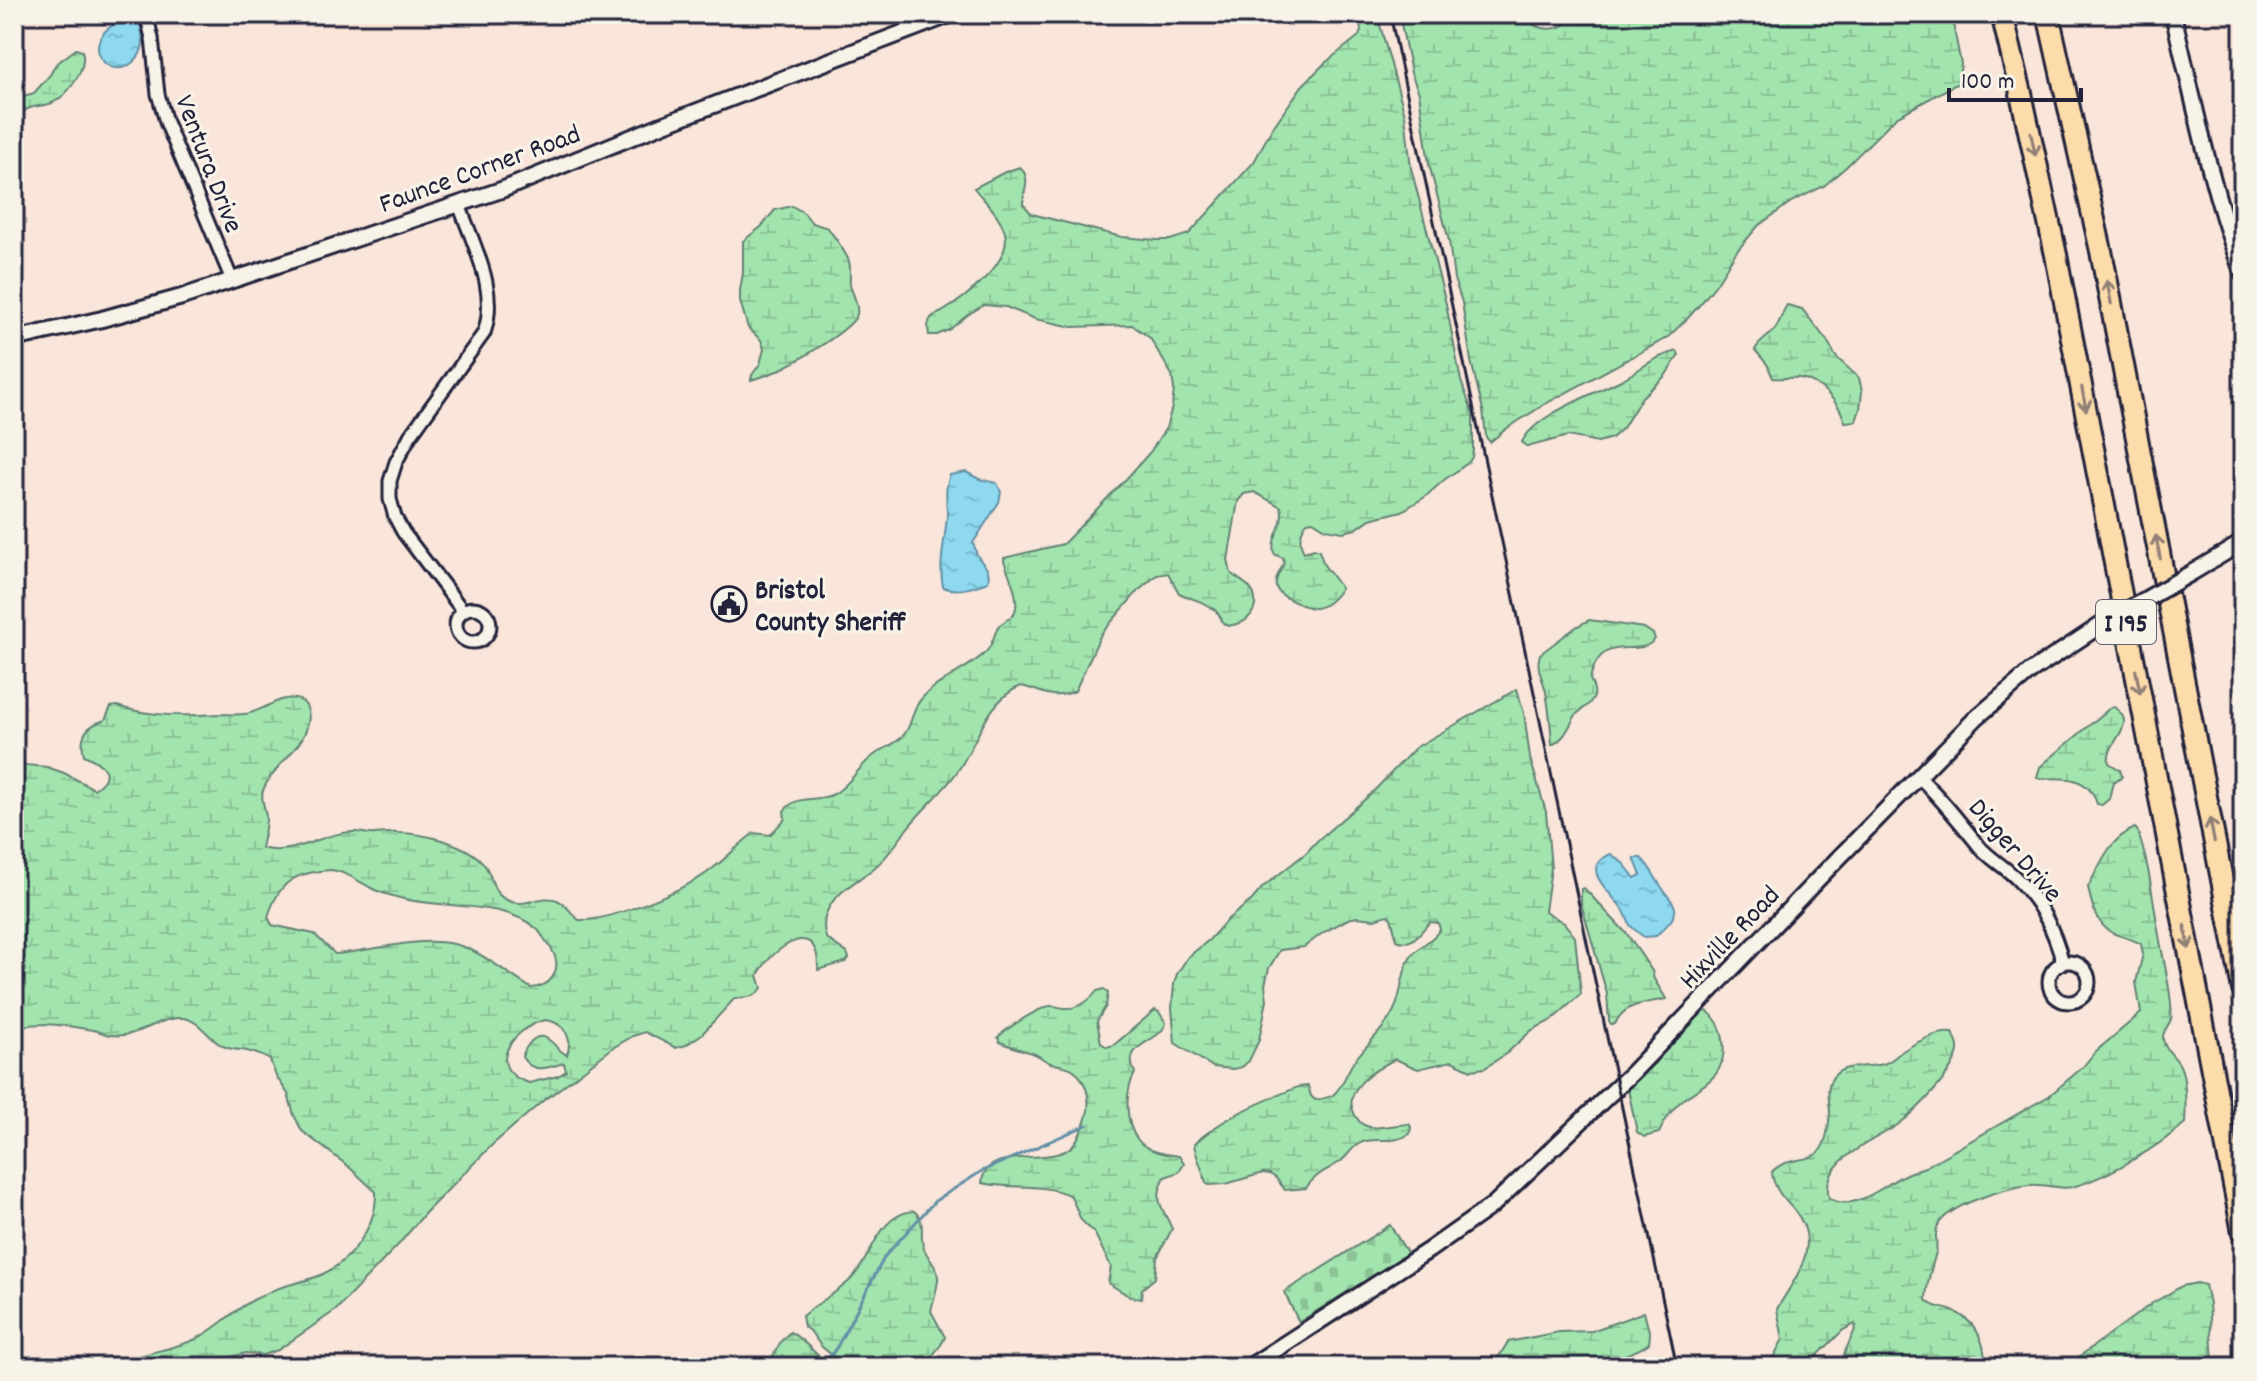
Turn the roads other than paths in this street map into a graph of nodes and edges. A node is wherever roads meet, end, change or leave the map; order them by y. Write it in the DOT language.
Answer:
graph roads {
  1 [pos="146,14"];
  2 [pos="1999,14"];
  3 [pos="2048,14"];
  4 [pos="2173,14"];
  5 [pos="947,15"];
  6 [pos="459,204"];
  7 [pos="2243,274"];
  8 [pos="232,280"];
  9 [pos="14,339"];
  10 [pos="2243,542"];
  11 [pos="463,611"];
  12 [pos="1918,776"];
  13 [pos="2063,963"];
  14 [pos="2243,989"];
  15 [pos="2243,1232"];
  16 [pos="1249,1367"];
  1 -- 8 [label="street, Ventura Drive"];
  2 -- 15 [label="highway, I 195, one-way"];
  14 -- 3 [label="highway, I 195, one-way"];
  4 -- 7 [label="street"];
  5 -- 6 [label="street, Faunce Corner Road"];
  6 -- 8 [label="street, Faunce Corner Road"];
  6 -- 11 [label="street"];
  8 -- 9 [label="street, Faunce Corner Road"];
  10 -- 12 [label="street, Hixville Road, bridge"];
  12 -- 13 [label="street, Digger Drive"];
  12 -- 16 [label="street, Hixville Road"];
}
